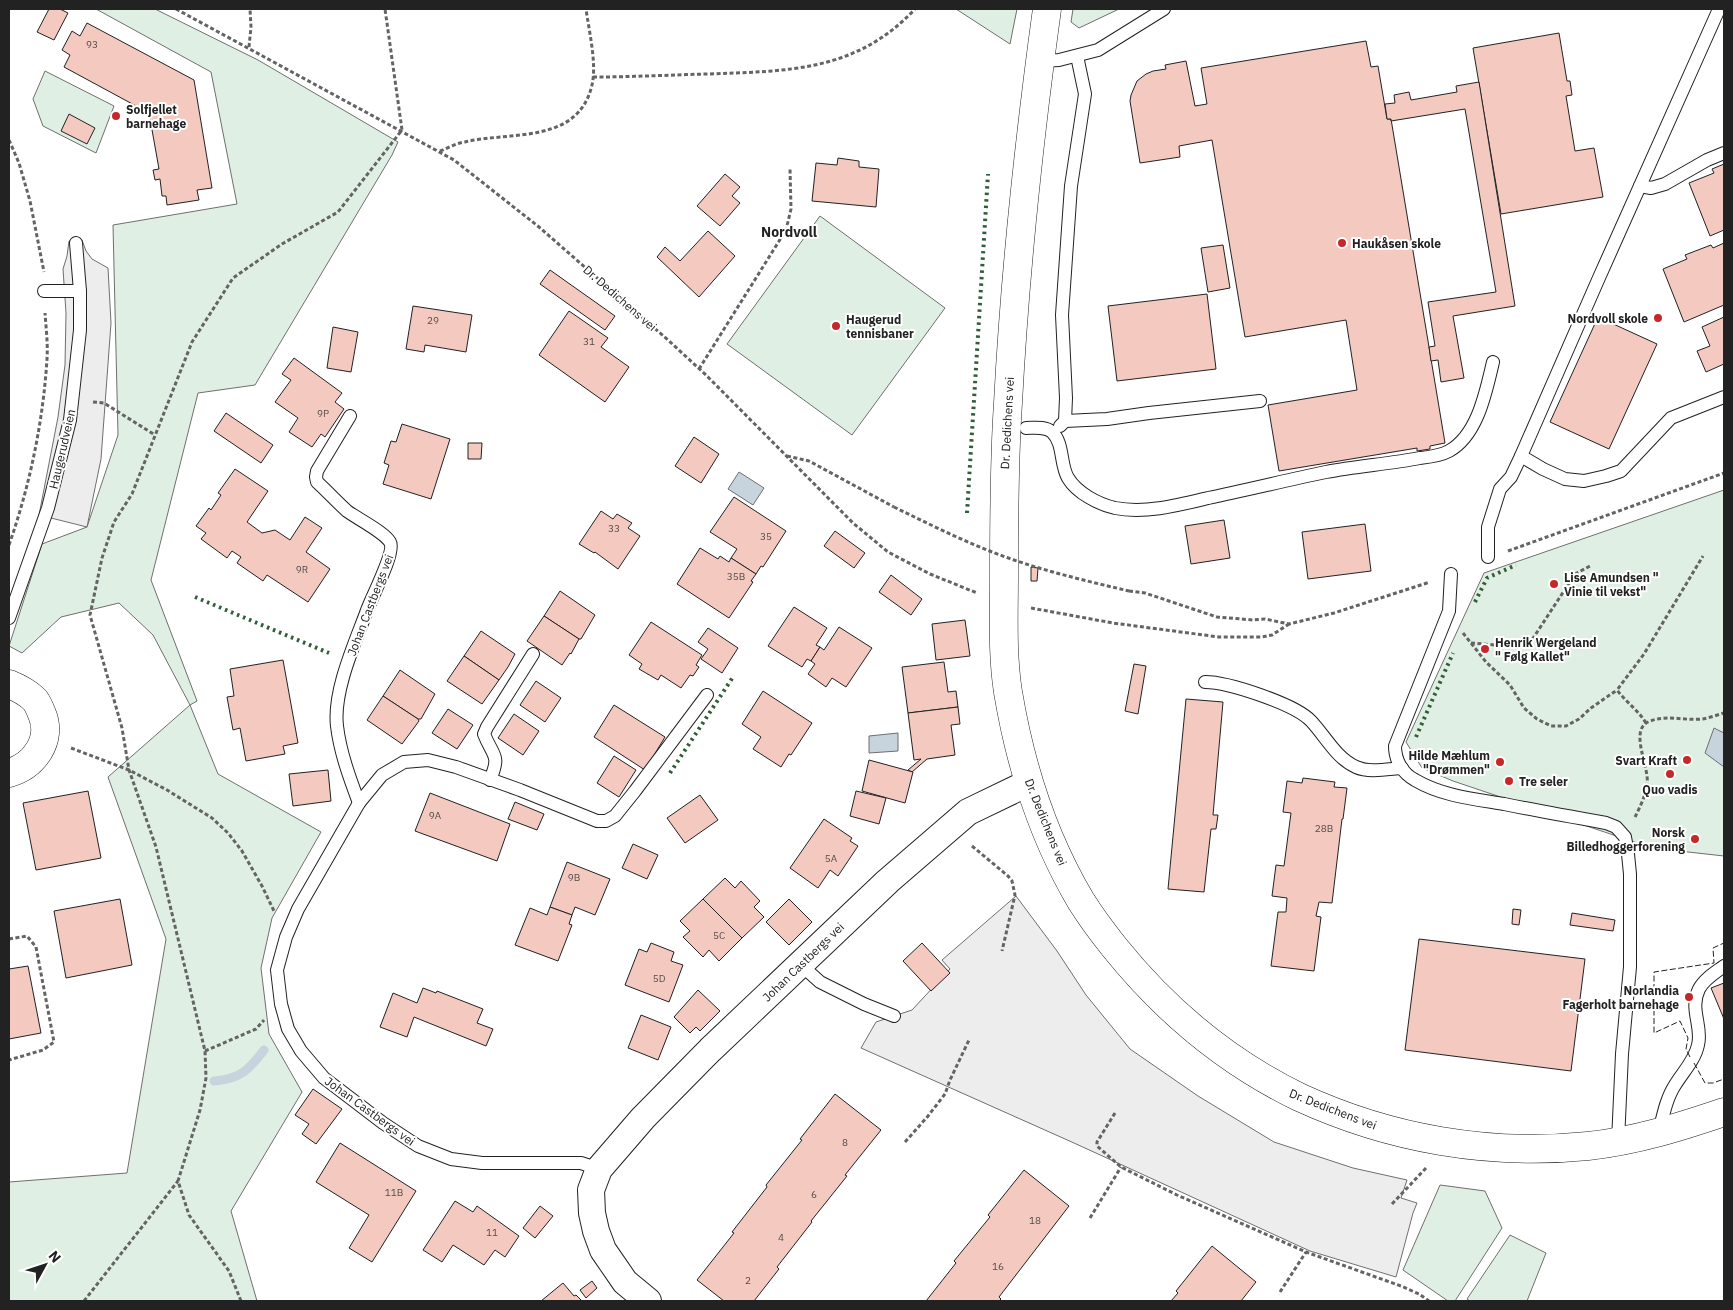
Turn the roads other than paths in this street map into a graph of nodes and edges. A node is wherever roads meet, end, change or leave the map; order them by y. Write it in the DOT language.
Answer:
graph roads {
  1 [pos="1047,9"];
  2 [pos="1164,9"];
  3 [pos="1720,9"];
  4 [pos="1077,56"];
  5 [pos="1040,60"];
  6 [pos="1724,153"];
  7 [pos="1640,186"];
  8 [pos="76,243"];
  9 [pos="44,291"];
  10 [pos="80,291"];
  11 [pos="1494,362"];
  12 [pos="1724,397"];
  13 [pos="1260,401"];
  14 [pos="350,416"];
  15 [pos="1065,421"];
  16 [pos="1026,428"];
  17 [pos="1053,432"];
  18 [pos="1521,456"];
  19 [pos="1488,557"];
  20 [pos="1451,574"];
  21 [pos="9,618"];
  22 [pos="532,654"];
  23 [pos="1205,682"];
  24 [pos="9,684"];
  25 [pos="706,695"];
  26 [pos="1402,768"];
  27 [pos="9,773"];
  28 [pos="490,780"];
  29 [pos="1028,783"];
  30 [pos="359,803"];
  31 [pos="801,965"];
  32 [pos="1724,966"];
  33 [pos="894,1016"];
  34 [pos="1724,1112"];
  35 [pos="1659,1132"];
  36 [pos="1618,1141"];
  37 [pos="599,1169"];
  38 [pos="648,1301"];
  1 -- 5 [label="street, Dr. Dedichens vei"];
  2 -- 4 [label="lane"];
  3 -- 7 [label="lane"];
  4 -- 5 [label="lane"];
  4 -- 15 [label="lane"];
  5 -- 29 [label="street, Dr. Dedichens vei"];
  6 -- 7 [label="lane"];
  7 -- 18 [label="lane"];
  8 -- 10 [label="lane, Haugerudveien"];
  9 -- 10 [label="lane"];
  10 -- 21 [label="lane, Haugerudveien"];
  11 -- 17 [label="lane"];
  12 -- 18 [label="lane"];
  13 -- 15 [label="lane"];
  14 -- 30 [label="lane, Johan Castbergs vei"];
  15 -- 17 [label="lane"];
  16 -- 17 [label="lane"];
  18 -- 19 [label="lane"];
  20 -- 26 [label="lane"];
  22 -- 28 [label="lane"];
  23 -- 26 [label="lane"];
  24 -- 27 [label="street"];
  25 -- 28 [label="lane, Johan Castbergs vei"];
  26 -- 36 [label="lane"];
  28 -- 30 [label="lane, Johan Castbergs vei"];
  29 -- 31 [label="street, Johan Castbergs vei"];
  29 -- 36 [label="street, Dr. Dedichens vei"];
  30 -- 37 [label="lane, Johan Castbergs vei"];
  31 -- 33 [label="lane"];
  31 -- 37 [label="street, Johan Castbergs vei"];
  32 -- 35 [label="lane"];
  34 -- 35 [label="street, Dr. Dedichens vei"];
  35 -- 36 [label="street, Dr. Dedichens vei"];
  37 -- 38 [label="street, Johan Castbergs vei"];
}
